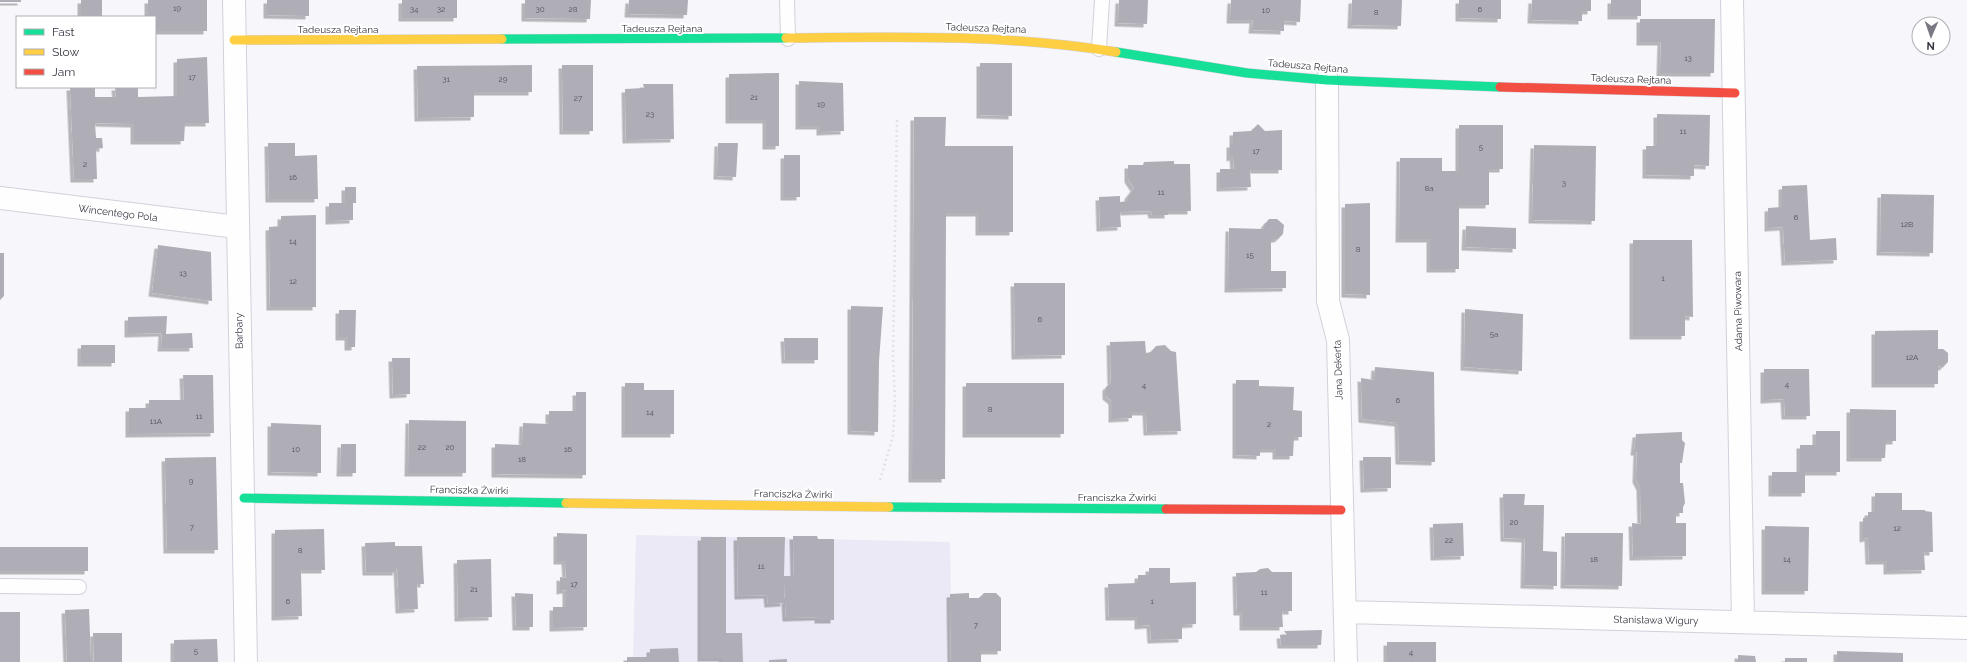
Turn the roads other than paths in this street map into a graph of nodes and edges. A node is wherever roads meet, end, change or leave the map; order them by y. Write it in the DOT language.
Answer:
graph roads {
  1 [pos="234,0"];
  2 [pos="787,0"];
  3 [pos="1102,0"];
  4 [pos="1732,0"];
  5 [pos="788,39"];
  6 [pos="234,40"];
  7 [pos="1099,49"];
  8 [pos="1327,80"];
  9 [pos="1735,93"];
  10 [pos="0,198"];
  11 [pos="237,227"];
  12 [pos="244,498"];
  13 [pos="1341,510"];
  14 [pos="0,586"];
  15 [pos="79,587"];
  16 [pos="1345,612"];
  17 [pos="1743,622"];
  18 [pos="1967,628"];
  19 [pos="246,662"];
  20 [pos="1346,662"];
  1 -- 6 [label="street, Barbary"];
  2 -- 5 [label="lane"];
  3 -- 7 [label="lane"];
  4 -- 9 [label="street, Adama Piwowara"];
  5 -- 6 [label="street, Tadeusza Rejtana"];
  5 -- 7 [label="street, Tadeusza Rejtana"];
  6 -- 11 [label="street, Barbary"];
  7 -- 8 [label="street, Tadeusza Rejtana"];
  8 -- 9 [label="street, Tadeusza Rejtana"];
  8 -- 13 [label="street, Jana Dekerta"];
  9 -- 17 [label="street, Adama Piwowara"];
  10 -- 11 [label="street, Wincentego Pola"];
  11 -- 12 [label="street, Barbary"];
  12 -- 13 [label="street, Franciszka Żwirki"];
  12 -- 19 [label="street, Barbary"];
  13 -- 16 [label="street, Jana Dekerta"];
  14 -- 15 [label="lane"];
  16 -- 17 [label="street, Stanisława Wigury"];
  16 -- 20 [label="street, Jana Dekerta"];
  17 -- 18 [label="street, Stanisława Wigury"];
}
